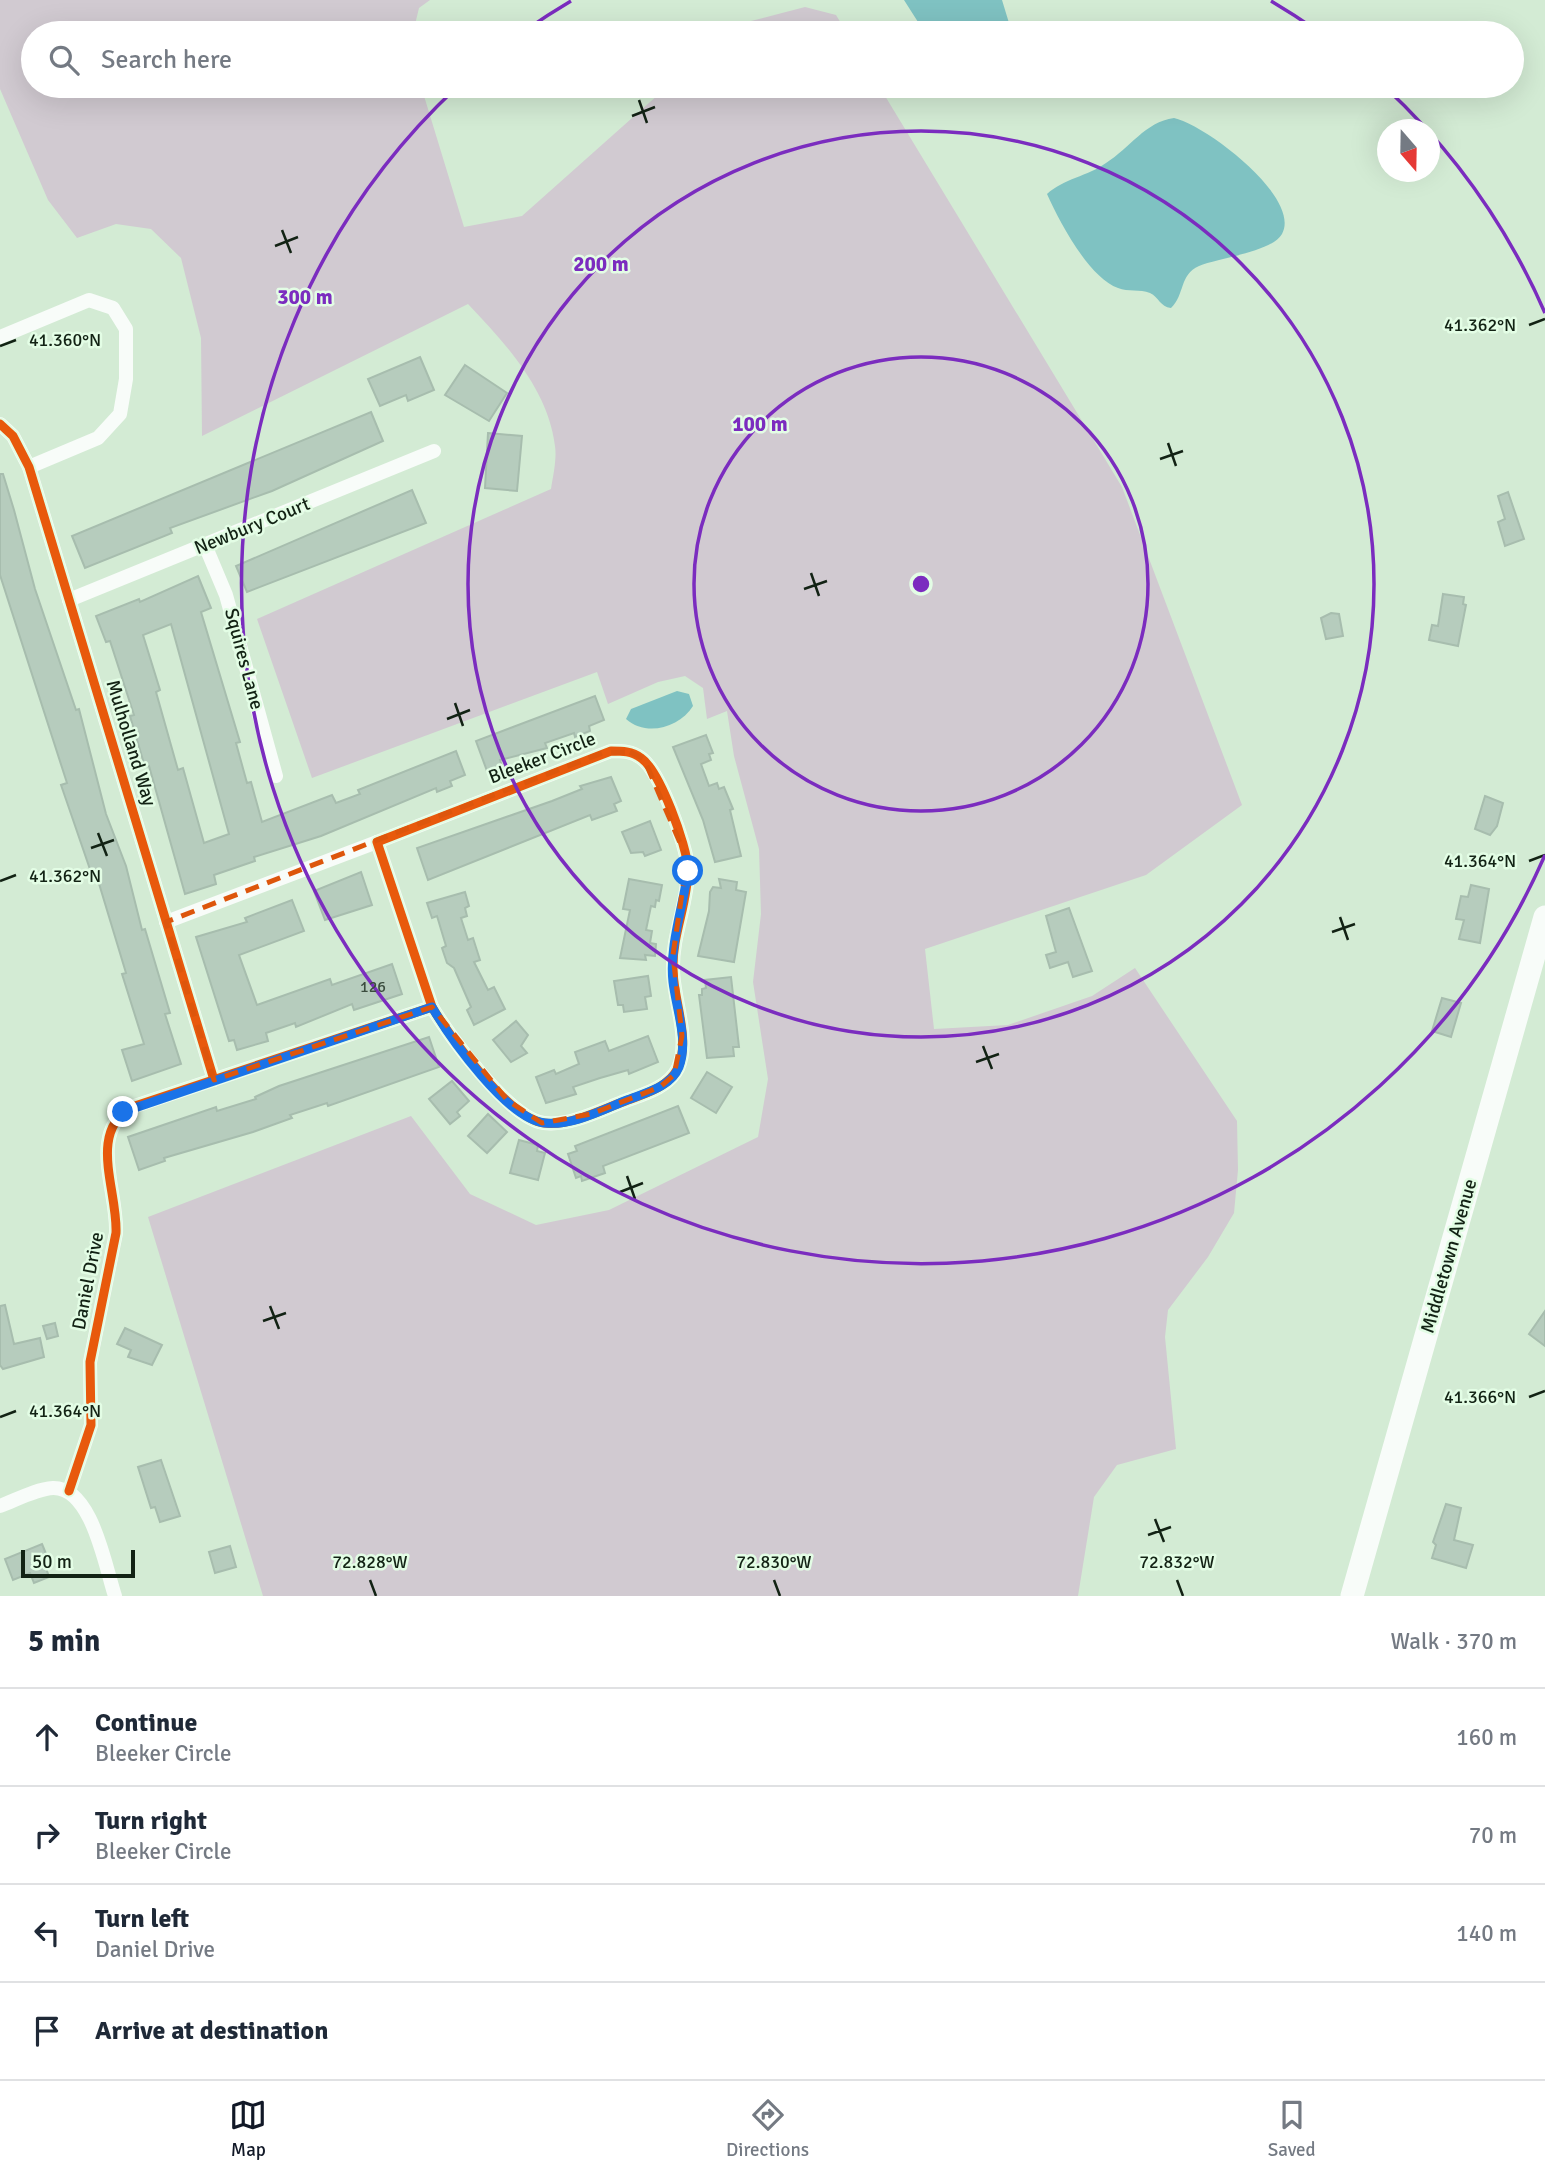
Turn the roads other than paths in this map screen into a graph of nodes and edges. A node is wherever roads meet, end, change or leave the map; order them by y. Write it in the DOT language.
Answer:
graph roads {
  1 [pos="0,337"];
  2 [pos="0,424"];
  3 [pos="434,451"];
  4 [pos="29,467"];
  5 [pos="205,545"];
  6 [pos="69,600"];
  7 [pos="276,776"];
  8 [pos="377,842"];
  9 [pos="1545,917"];
  10 [pos="166,922"];
  11 [pos="432,1007"];
  12 [pos="214,1080"];
  13 [pos="69,1491"];
  14 [pos="0,1506"];
  15 [pos="115,1596"];
  16 [pos="1352,1596"];
  1 -- 4 [label="street"];
  2 -- 4 [label="street, Mulholland Way"];
  3 -- 5 [label="street, Newbury Court"];
  4 -- 6 [label="street, Mulholland Way"];
  5 -- 6 [label="street, Newbury Court"];
  5 -- 7 [label="street, Squires Lane"];
  6 -- 10 [label="street, Mulholland Way"];
  8 -- 10 [label="street, Bleeker Circle"];
  8 -- 11 [label="street, Bleeker Circle"];
  8 -- 11 [label="street, Bleeker Circle"];
  9 -- 16 [label="main road, Middletown Avenue"];
  10 -- 12 [label="street, Mulholland Way"];
  11 -- 12 [label="street, Daniel Drive"];
  12 -- 13 [label="street, Daniel Drive"];
  13 -- 14 [label="street"];
  13 -- 15 [label="street"];
}
